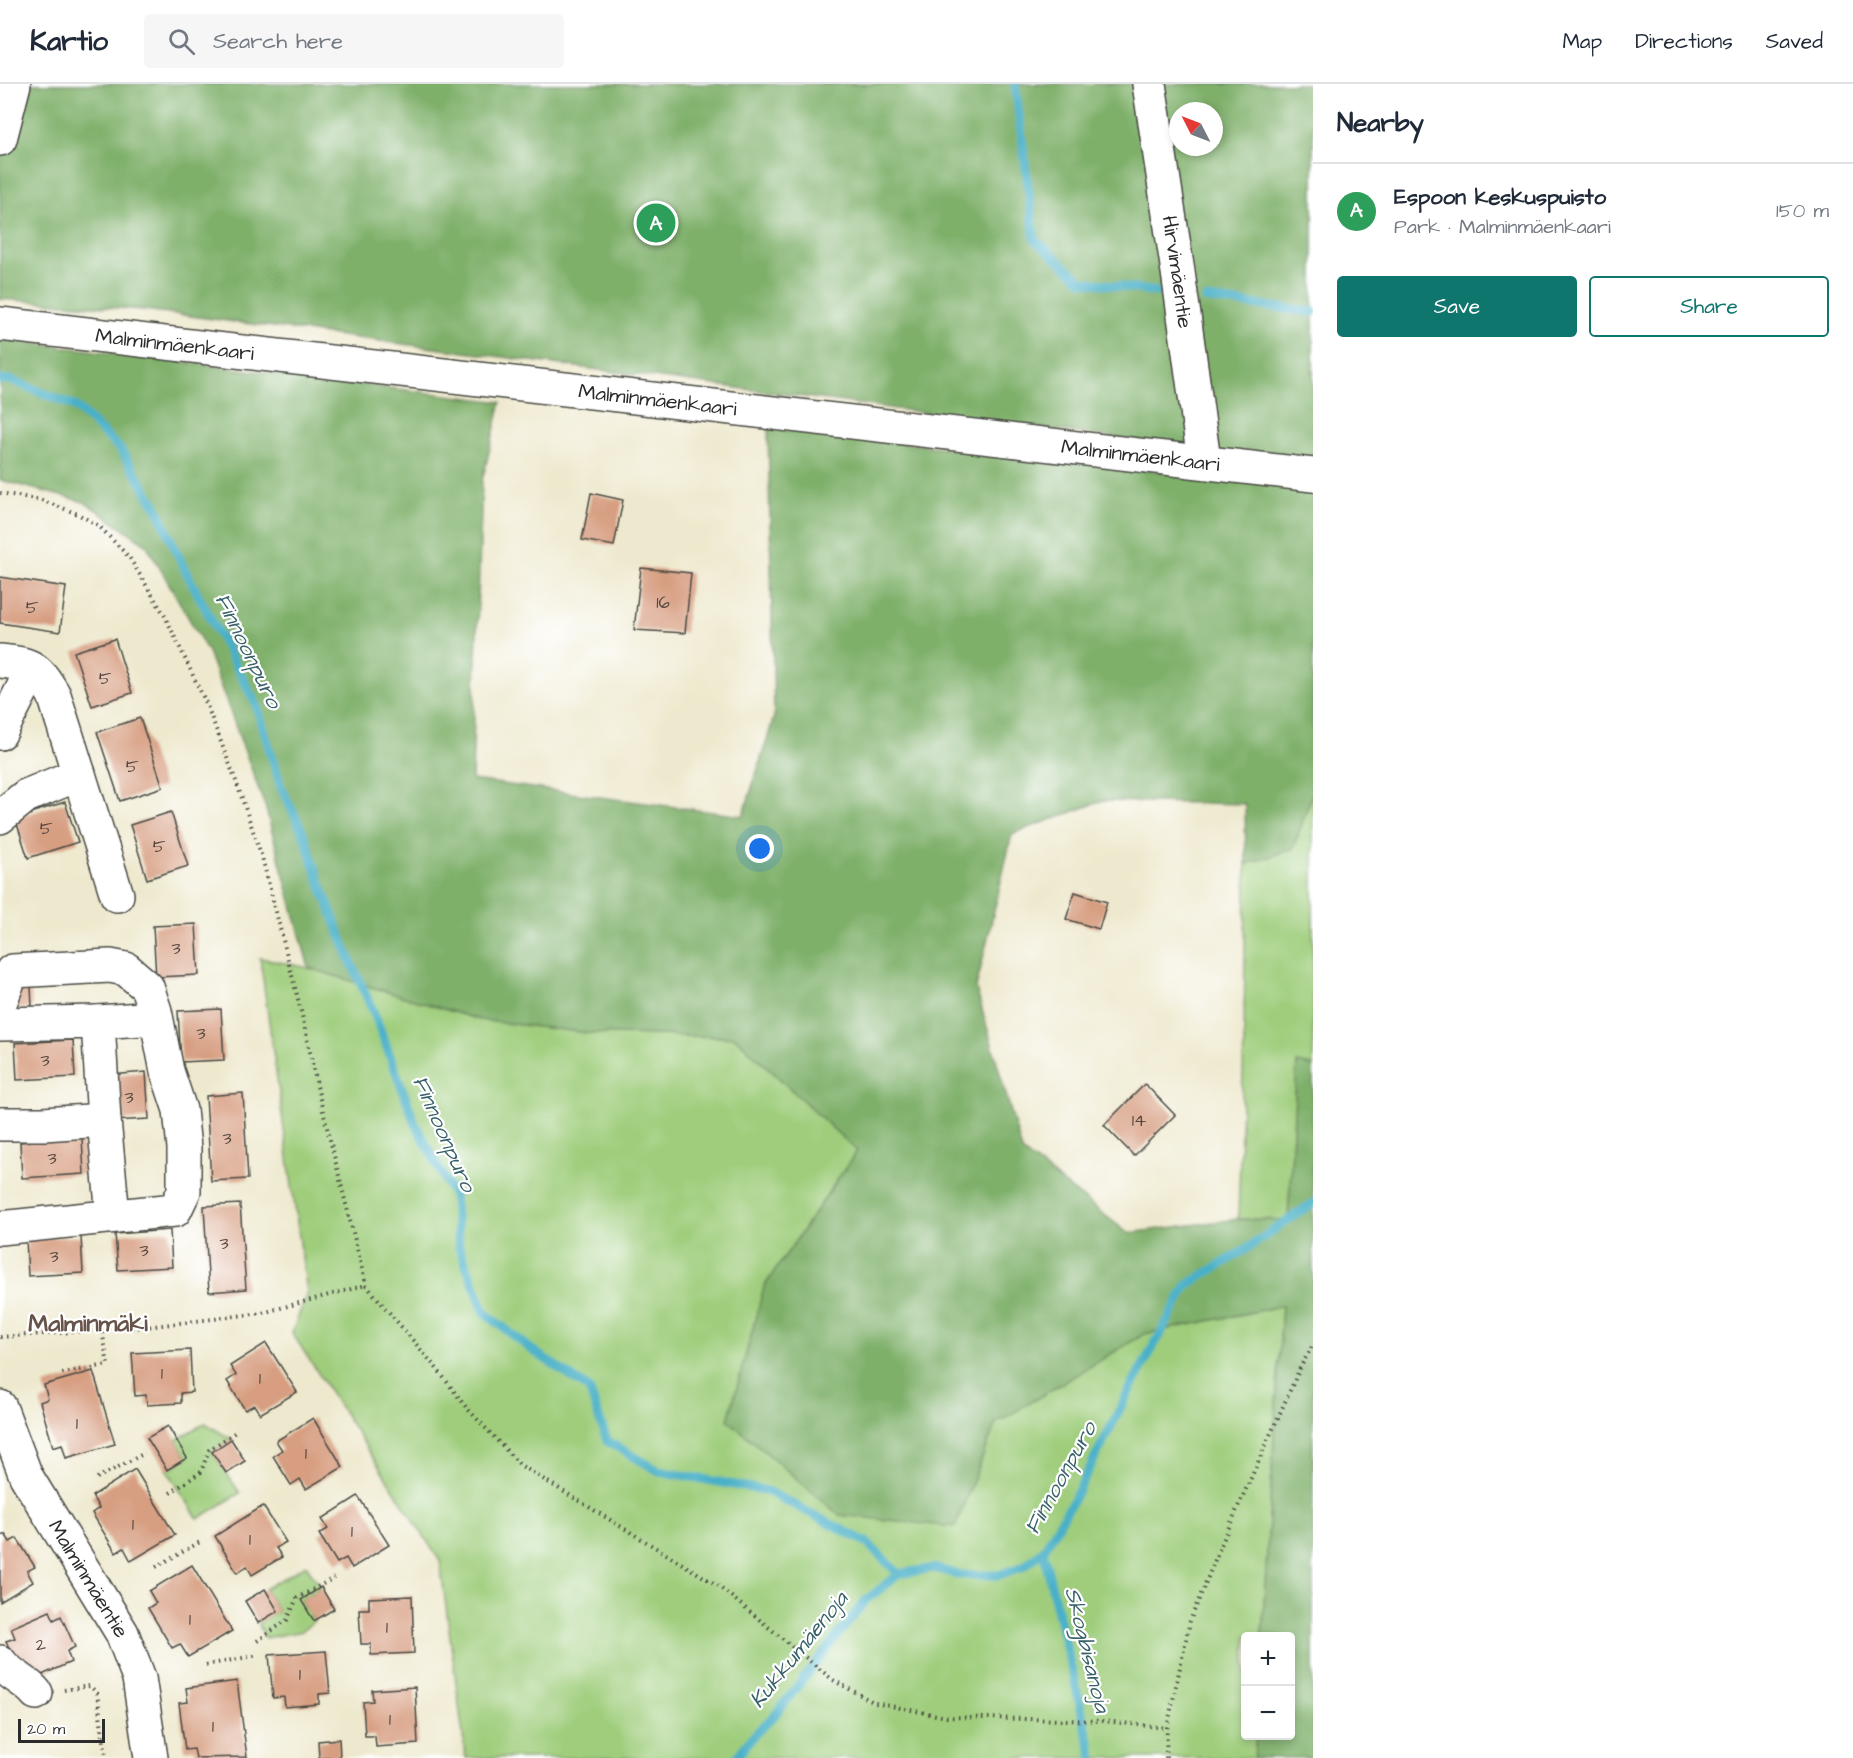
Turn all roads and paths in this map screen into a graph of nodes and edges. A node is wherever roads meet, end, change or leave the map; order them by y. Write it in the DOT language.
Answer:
graph roads {
  1 [pos="14,84"];
  2 [pos="1149,84"];
  3 [pos="0,139"];
  4 [pos="0,324"];
  5 [pos="1204,461"];
  6 [pos="1313,475"];
  7 [pos="0,493"];
  8 [pos="15,664"];
  9 [pos="0,733"];
  10 [pos="79,774"];
  11 [pos="0,816"];
  12 [pos="117,895"];
  13 [pos="0,1003"];
  14 [pos="156,1018"];
  15 [pos="98,1022"];
  16 [pos="0,1024"];
  17 [pos="104,1120"];
  18 [pos="0,1124"];
  19 [pos="113,1215"];
  20 [pos="0,1227"];
  21 [pos="366,1285"];
  22 [pos="102,1330"];
  23 [pos="0,1337"];
  24 [pos="1313,1345"];
  25 [pos="62,1373"];
  26 [pos="0,1407"];
  27 [pos="237,1431"];
  28 [pos="145,1453"];
  29 [pos="97,1478"];
  30 [pos="170,1493"];
  31 [pos="200,1542"];
  32 [pos="156,1567"];
  33 [pos="334,1578"];
  34 [pos="257,1641"];
  35 [pos="259,1655"];
  36 [pos="0,1662"];
  37 [pos="206,1665"];
  38 [pos="36,1693"];
  39 [pos="1167,1728"];
  40 [pos="106,1758"];
  41 [pos="151,1758"];
  42 [pos="1166,1758"];
  1 -- 3 [label="street"];
  2 -- 5 [label="street, Hirvimäentie"];
  4 -- 5 [label="street, Malminmäenkaari"];
  5 -- 6 [label="street, Malminmäenkaari"];
  7 -- 21 [label="path"];
  8 -- 9 [label="street"];
  8 -- 10 [label="street"];
  10 -- 11 [label="street"];
  10 -- 12 [label="street"];
  13 -- 14 [label="street"];
  14 -- 15 [label="street"];
  14 -- 19 [label="street"];
  15 -- 16 [label="street"];
  15 -- 17 [label="street"];
  17 -- 18 [label="street"];
  17 -- 19 [label="street"];
  19 -- 20 [label="street"];
  21 -- 22 [label="path"];
  21 -- 39 [label="path"];
  22 -- 23 [label="path"];
  22 -- 25 [label="path"];
  24 -- 39 [label="path"];
  26 -- 41 [label="street, Malminmäentie"];
  27 -- 30 [label="path"];
  28 -- 29 [label="path"];
  31 -- 32 [label="path"];
  33 -- 34 [label="path"];
  35 -- 37 [label="path"];
  36 -- 38 [label="street"];
  38 -- 40 [label="path"];
  39 -- 42 [label="path"];
}
